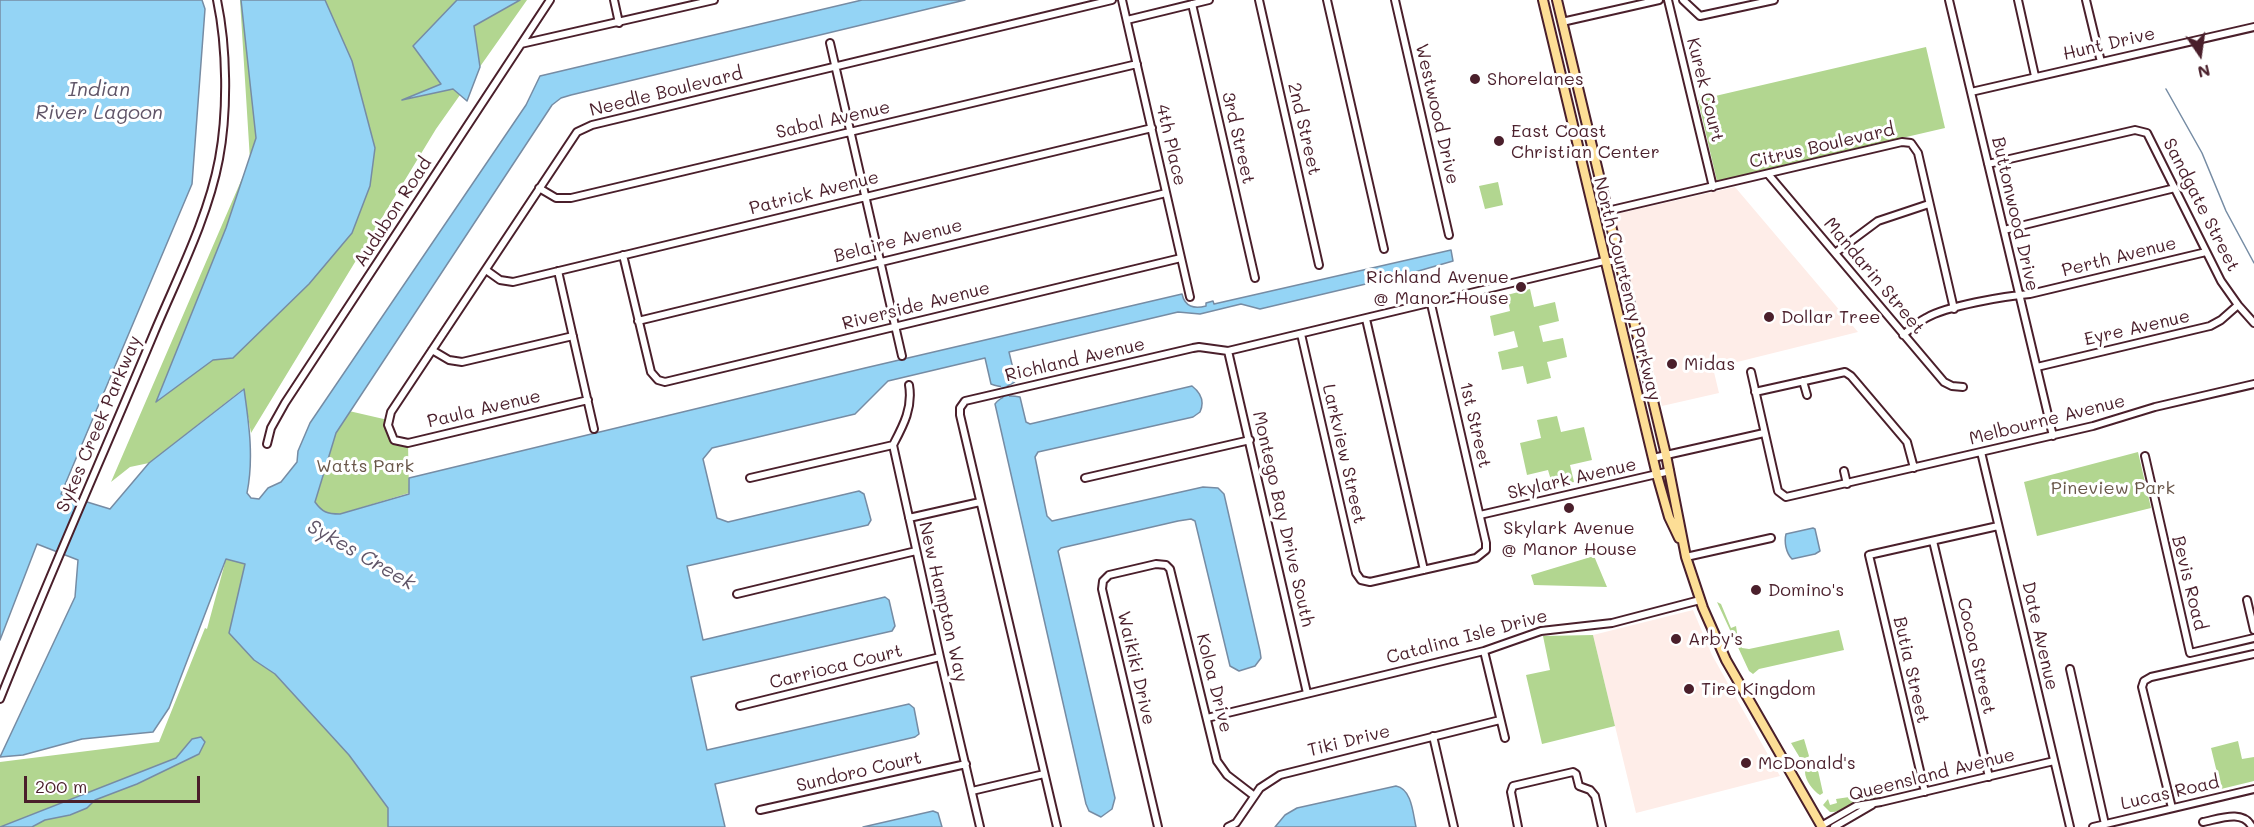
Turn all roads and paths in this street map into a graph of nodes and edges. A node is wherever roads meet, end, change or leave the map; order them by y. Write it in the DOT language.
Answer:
graph roads {
  1 [pos="217,0"];
  2 [pos="550,0"];
  3 [pos="614,0"];
  4 [pos="682,0"];
  5 [pos="714,0"];
  6 [pos="1112,0"];
  7 [pos="1122,0"];
  8 [pos="1209,0"];
  9 [pos="1259,0"];
  10 [pos="1327,0"];
  11 [pos="1395,0"];
  12 [pos="1544,0"];
  13 [pos="1557,0"];
  14 [pos="1659,0"];
  15 [pos="1668,0"];
  16 [pos="1683,0"];
  17 [pos="1774,0"];
  18 [pos="1949,0"];
  19 [pos="2018,0"];
  20 [pos="2086,0"];
  21 [pos="1192,4"];
  22 [pos="683,8"];
  23 [pos="1127,20"];
  24 [pos="1562,22"];
  25 [pos="619,23"];
  26 [pos="2254,27"];
  27 [pos="830,43"];
  28 [pos="521,44"];
  29 [pos="2101,62"];
  30 [pos="1137,64"];
  31 [pos="835,67"];
  32 [pos="2035,76"];
  33 [pos="1971,92"];
  34 [pos="1152,128"];
  35 [pos="850,131"];
  36 [pos="1988,164"];
  37 [pos="1768,174"];
  38 [pos="1713,186"];
  39 [pos="539,188"];
  40 [pos="2175,188"];
  41 [pos="1166,193"];
  42 [pos="864,196"];
  43 [pos="1929,204"];
  44 [pos="1607,211"];
  45 [pos="2004,230"];
  46 [pos="1449,235"];
  47 [pos="1384,249"];
  48 [pos="2206,252"];
  49 [pos="1835,253"];
  50 [pos="623,255"];
  51 [pos="1181,258"];
  52 [pos="880,261"];
  53 [pos="1604,261"];
  54 [pos="1619,261"];
  55 [pos="1319,265"];
  56 [pos="486,270"];
  57 [pos="558,271"];
  58 [pos="1255,278"];
  59 [pos="2019,295"];
  60 [pos="1190,297"];
  61 [pos="1431,304"];
  62 [pos="2238,305"];
  63 [pos="1954,309"];
  64 [pos="1366,319"];
  65 [pos="638,321"];
  66 [pos="2254,323"];
  67 [pos="895,327"];
  68 [pos="1301,334"];
  69 [pos="1903,335"];
  70 [pos="573,336"];
  71 [pos="432,350"];
  72 [pos="1228,351"];
  73 [pos="902,356"];
  74 [pos="2037,367"];
  75 [pos="1750,372"];
  76 [pos="1803,381"];
  77 [pos="2254,384"];
  78 [pos="909,385"];
  79 [pos="1963,387"];
  80 [pos="1755,392"];
  81 [pos="1807,395"];
  82 [pos="588,400"];
  83 [pos="594,429"];
  84 [pos="1764,432"];
  85 [pos="390,434"];
  86 [pos="2053,436"];
  87 [pos="1250,440"];
  88 [pos="267,444"];
  89 [pos="893,445"];
  90 [pos="1981,452"];
  91 [pos="1666,455"];
  92 [pos="2145,456"];
  93 [pos="1653,458"];
  94 [pos="1914,468"];
  95 [pos="1670,471"];
  96 [pos="1844,471"];
  97 [pos="1657,475"];
  98 [pos="750,478"];
  99 [pos="1085,478"];
  100 [pos="1847,484"];
  101 [pos="980,502"];
  102 [pos="1480,515"];
  103 [pos="909,518"];
  104 [pos="1998,525"];
  105 [pos="1771,538"];
  106 [pos="1933,541"];
  107 [pos="1683,548"];
  108 [pos="916,551"];
  109 [pos="1686,557"];
  110 [pos="1166,565"];
  111 [pos="1424,570"];
  112 [pos="737,594"];
  113 [pos="1700,600"];
  114 [pos="2247,600"];
  115 [pos="2254,630"];
  116 [pos="2254,638"];
  117 [pos="1484,651"];
  118 [pos="2254,654"];
  119 [pos="940,657"];
  120 [pos="2070,669"];
  121 [pos="1307,693"];
  122 [pos="0,699"];
  123 [pos="740,706"];
  124 [pos="1207,718"];
  125 [pos="1500,720"];
  126 [pos="1433,736"];
  127 [pos="1505,738"];
  128 [pos="2054,761"];
  129 [pos="966,764"];
  130 [pos="1044,774"];
  131 [pos="1989,777"];
  132 [pos="2254,789"];
  133 [pos="972,791"];
  134 [pos="1925,792"];
  135 [pos="1253,795"];
  136 [pos="1875,804"];
  137 [pos="2172,808"];
  138 [pos="760,810"];
  139 [pos="2203,822"];
  140 [pos="2105,824"];
  141 [pos="1822,826"];
  142 [pos="980,827"];
  143 [pos="1056,827"];
  144 [pos="1158,827"];
  145 [pos="1228,827"];
  146 [pos="1454,827"];
  147 [pos="1518,827"];
  148 [pos="1602,827"];
  149 [pos="1834,827"];
  150 [pos="2070,827"];
  151 [pos="2092,827"];
  152 [pos="2252,827"];
  1 -- 122 [label="street, Sykes Creek Parkway"];
  2 -- 28 [label="street, Audubon Road"];
  3 -- 25 [label="street"];
  4 -- 22 [label="street"];
  5 -- 22 [label="street"];
  6 -- 31 [label="street, Needle Boulevard"];
  7 -- 23 [label="street, 4th Place"];
  8 -- 21 [label="street"];
  9 -- 55 [label="street, 2nd Street"];
  10 -- 47 [label="street"];
  11 -- 46 [label="street, Westwood Drive"];
  12 -- 53 [label="main road, North Courtenay Parkway"];
  13 -- 24 [label="main road, North Courtenay Parkway"];
  14 -- 24 [label="street"];
  15 -- 38 [label="street, Kurek Court"];
  16 -- 17 [label="street"];
  18 -- 33 [label="street, Buttonwood Drive"];
  19 -- 32 [label="street"];
  20 -- 29 [label="street"];
  21 -- 23 [label="street"];
  21 -- 58 [label="street, 3rd Street"];
  22 -- 25 [label="street"];
  23 -- 30 [label="street, 4th Place"];
  24 -- 44 [label="main road, North Courtenay Parkway"];
  25 -- 28 [label="street"];
  26 -- 29 [label="street, Hunt Drive"];
  27 -- 31 [label="street"];
  28 -- 88 [label="street, Audubon Road"];
  29 -- 32 [label="street, Hunt Drive"];
  30 -- 34 [label="street, 4th Place"];
  30 -- 35 [label="street, Sabal Avenue"];
  31 -- 35 [label="street"];
  31 -- 39 [label="street, Needle Boulevard"];
  32 -- 33 [label="street, Hunt Drive"];
  33 -- 36 [label="street, Buttonwood Drive"];
  34 -- 41 [label="street, 4th Place"];
  34 -- 42 [label="street, Patrick Avenue"];
  35 -- 39 [label="street, Sabal Avenue"];
  35 -- 42 [label="street"];
  36 -- 40 [label="street, Sandgate Street"];
  36 -- 45 [label="street, Buttonwood Drive"];
  37 -- 38 [label="street, Citrus Boulevard"];
  37 -- 43 [label="street, Citrus Boulevard"];
  37 -- 49 [label="street, Mandarin Street"];
  38 -- 44 [label="street, Citrus Boulevard"];
  39 -- 56 [label="street, Needle Boulevard"];
  40 -- 45 [label="street"];
  40 -- 48 [label="street, Sandgate Street"];
  41 -- 51 [label="street, 4th Place"];
  41 -- 52 [label="street, Belaire Avenue"];
  42 -- 50 [label="street, Patrick Avenue"];
  42 -- 52 [label="street"];
  43 -- 49 [label="street"];
  43 -- 63 [label="street, Citrus Boulevard"];
  44 -- 54 [label="main road, North Courtenay Parkway"];
  45 -- 59 [label="street, Buttonwood Drive"];
  48 -- 59 [label="street, Perth Avenue"];
  48 -- 62 [label="street, Sandgate Street"];
  49 -- 69 [label="street, Mandarin Street"];
  50 -- 57 [label="street, Patrick Avenue"];
  50 -- 65 [label="street"];
  51 -- 60 [label="street, 4th Place"];
  51 -- 67 [label="street, Riverside Avenue"];
  52 -- 65 [label="street, Belaire Avenue"];
  52 -- 67 [label="street"];
  53 -- 54 [label="street, Richland Avenue"];
  53 -- 61 [label="street, Richland Avenue"];
  53 -- 93 [label="main road, North Courtenay Parkway"];
  54 -- 91 [label="main road, North Courtenay Parkway"];
  56 -- 57 [label="street, Patrick Avenue"];
  56 -- 71 [label="street, Needle Boulevard"];
  57 -- 70 [label="street"];
  59 -- 63 [label="street, Perth Avenue"];
  59 -- 74 [label="street, Buttonwood Drive"];
  61 -- 64 [label="street, Richland Avenue"];
  61 -- 102 [label="street, 1st Street"];
  62 -- 66 [label="street, Sandgate Street"];
  62 -- 74 [label="street, Eyre Avenue"];
  63 -- 69 [label="street, Perth Avenue"];
  64 -- 68 [label="street, Richland Avenue"];
  64 -- 111 [label="street"];
  65 -- 67 [label="street, Riverside Avenue"];
  67 -- 73 [label="street"];
  68 -- 72 [label="street, Richland Avenue"];
  68 -- 111 [label="street, Larkview Street"];
  69 -- 79 [label="street, Mandarin Street"];
  70 -- 71 [label="street"];
  70 -- 82 [label="street"];
  71 -- 85 [label="street, Needle Boulevard"];
  72 -- 87 [label="street, Montego Bay Drive South"];
  72 -- 101 [label="street, Richland Avenue"];
  74 -- 86 [label="street, Buttonwood Drive"];
  75 -- 80 [label="street"];
  76 -- 80 [label="street"];
  76 -- 81 [label="street"];
  76 -- 94 [label="street"];
  77 -- 86 [label="street, Melbourne Avenue"];
  78 -- 89 [label="street"];
  80 -- 84 [label="street"];
  82 -- 83 [label="street"];
  82 -- 85 [label="street, Paula Avenue"];
  84 -- 91 [label="street"];
  84 -- 100 [label="street, Melbourne Avenue"];
  86 -- 90 [label="street, Melbourne Avenue"];
  87 -- 99 [label="street"];
  87 -- 121 [label="street, Montego Bay Drive South"];
  89 -- 98 [label="street"];
  89 -- 103 [label="street, New Hampton Way"];
  90 -- 94 [label="street, Melbourne Avenue"];
  90 -- 104 [label="street, Date Avenue"];
  91 -- 93 [label="street"];
  91 -- 95 [label="main road, North Courtenay Parkway"];
  92 -- 116 [label="street, Bevis Road"];
  93 -- 97 [label="main road, North Courtenay Parkway"];
  94 -- 100 [label="street, Melbourne Avenue"];
  95 -- 97 [label="street, Skylark Avenue"];
  95 -- 107 [label="main road, North Courtenay Parkway"];
  96 -- 100 [label="street"];
  97 -- 102 [label="street, Skylark Avenue"];
  97 -- 107 [label="main road, North Courtenay Parkway"];
  101 -- 103 [label="street"];
  101 -- 130 [label="street, Richland Avenue"];
  102 -- 111 [label="street, 1st Street"];
  103 -- 108 [label="street, New Hampton Way"];
  104 -- 106 [label="street"];
  104 -- 128 [label="street, Date Avenue"];
  105 -- 109 [label="street"];
  106 -- 131 [label="street, Cocoa Street"];
  106 -- 134 [label="street, Butia Street"];
  107 -- 109 [label="main road, North Courtenay Parkway"];
  108 -- 112 [label="street"];
  108 -- 119 [label="street, New Hampton Way"];
  109 -- 113 [label="main road, North Courtenay Parkway"];
  110 -- 124 [label="street, Koloa Drive"];
  110 -- 144 [label="street, Waikiki Drive"];
  113 -- 117 [label="street, Catalina Isle Drive"];
  113 -- 141 [label="main road, North Courtenay Parkway"];
  114 -- 115 [label="street"];
  117 -- 121 [label="street, Catalina Isle Drive"];
  117 -- 125 [label="street"];
  118 -- 137 [label="street"];
  119 -- 123 [label="street, Carrioca Court"];
  119 -- 129 [label="street, New Hampton Way"];
  120 -- 140 [label="street"];
  121 -- 124 [label="street, Catalina Isle Drive"];
  124 -- 135 [label="street, Koloa Drive"];
  125 -- 126 [label="street, Tiki Drive"];
  125 -- 127 [label="street"];
  126 -- 135 [label="street, Tiki Drive"];
  126 -- 146 [label="street"];
  128 -- 131 [label="street, Queensland Avenue"];
  128 -- 150 [label="street, Date Avenue"];
  129 -- 133 [label="street, New Hampton Way"];
  129 -- 138 [label="street, Sundoro Court"];
  130 -- 133 [label="street"];
  130 -- 143 [label="street, Richland Avenue"];
  131 -- 134 [label="street, Queensland Avenue"];
  132 -- 137 [label="street, Lucas Road"];
  133 -- 142 [label="street, New Hampton Way"];
  134 -- 136 [label="street, Queensland Avenue"];
  135 -- 145 [label="street, Tiki Drive"];
  136 -- 141 [label="street, Queensland Avenue"];
  136 -- 149 [label="street"];
  137 -- 140 [label="street, Lucas Road"];
  139 -- 152 [label="street"];
  140 -- 151 [label="street, Lucas Road"];
  147 -- 148 [label="street"];
}
